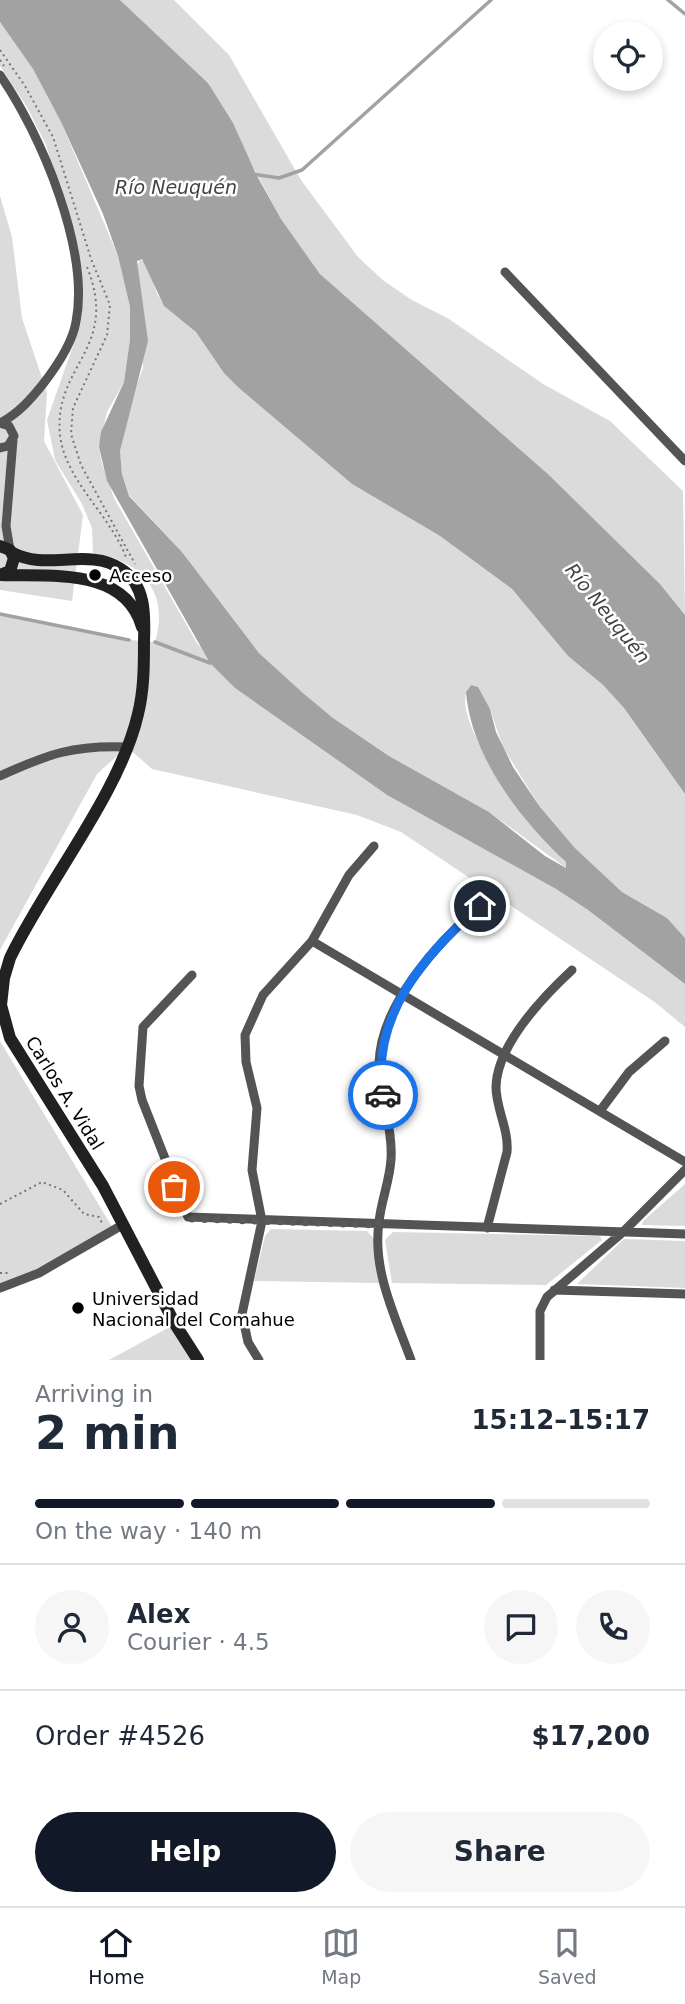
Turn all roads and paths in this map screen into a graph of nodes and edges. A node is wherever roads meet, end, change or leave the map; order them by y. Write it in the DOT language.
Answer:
graph roads {
  1 [pos="0,75"];
  2 [pos="505,272"];
  3 [pos="32,398"];
  4 [pos="0,423"];
  5 [pos="13,436"];
  6 [pos="0,447"];
  7 [pos="685,461"];
  8 [pos="7,550"];
  9 [pos="1,575"];
  10 [pos="144,641"];
  11 [pos="127,747"];
  12 [pos="0,776"];
  13 [pos="374,846"];
  14 [pos="480,906"];
  15 [pos="312,942"];
  16 [pos="572,970"];
  17 [pos="192,975"];
  18 [pos="403,995"];
  19 [pos="664,1041"];
  20 [pos="504,1054"];
  21 [pos="600,1111"];
  22 [pos="685,1162"];
  23 [pos="685,1170"];
  24 [pos="0,1204"];
  25 [pos="262,1221"];
  26 [pos="124,1224"];
  27 [pos="378,1225"];
  28 [pos="487,1228"];
  29 [pos="623,1232"];
  30 [pos="107,1233"];
  31 [pos="685,1234"];
  32 [pos="0,1288"];
  33 [pos="554,1290"];
  34 [pos="685,1294"];
  35 [pos="198,1360"];
  36 [pos="259,1360"];
  37 [pos="411,1360"];
  38 [pos="540,1360"];
  1 -- 3 [label="street"];
  2 -- 7 [label="street"];
  3 -- 4 [label="street"];
  3 -- 5 [label="street"];
  4 -- 5 [label="street"];
  5 -- 6 [label="street"];
  5 -- 8 [label="street"];
  8 -- 9 [label="street"];
  8 -- 10 [label="street, Carlos A. Vidal"];
  9 -- 10 [label="street"];
  10 -- 11 [label="street, Carlos A. Vidal"];
  11 -- 12 [label="street"];
  11 -- 26 [label="street, Carlos A. Vidal"];
  13 -- 15 [label="street"];
  14 -- 18 [label="street"];
  15 -- 18 [label="street"];
  15 -- 25 [label="street"];
  16 -- 20 [label="street"];
  17 -- 25 [label="street"];
  18 -- 20 [label="street"];
  18 -- 27 [label="street"];
  19 -- 21 [label="street"];
  20 -- 21 [label="street"];
  20 -- 28 [label="street"];
  21 -- 22 [label="street"];
  23 -- 29 [label="street"];
  24 -- 30 [label="path"];
  25 -- 27 [label="street"];
  25 -- 36 [label="street"];
  26 -- 30 [label="street"];
  26 -- 35 [label="street, Carlos A. Vidal"];
  27 -- 28 [label="street"];
  27 -- 37 [label="street"];
  28 -- 29 [label="street"];
  29 -- 31 [label="street"];
  29 -- 33 [label="street"];
  30 -- 32 [label="street"];
  33 -- 34 [label="street"];
  33 -- 38 [label="street"];
}
